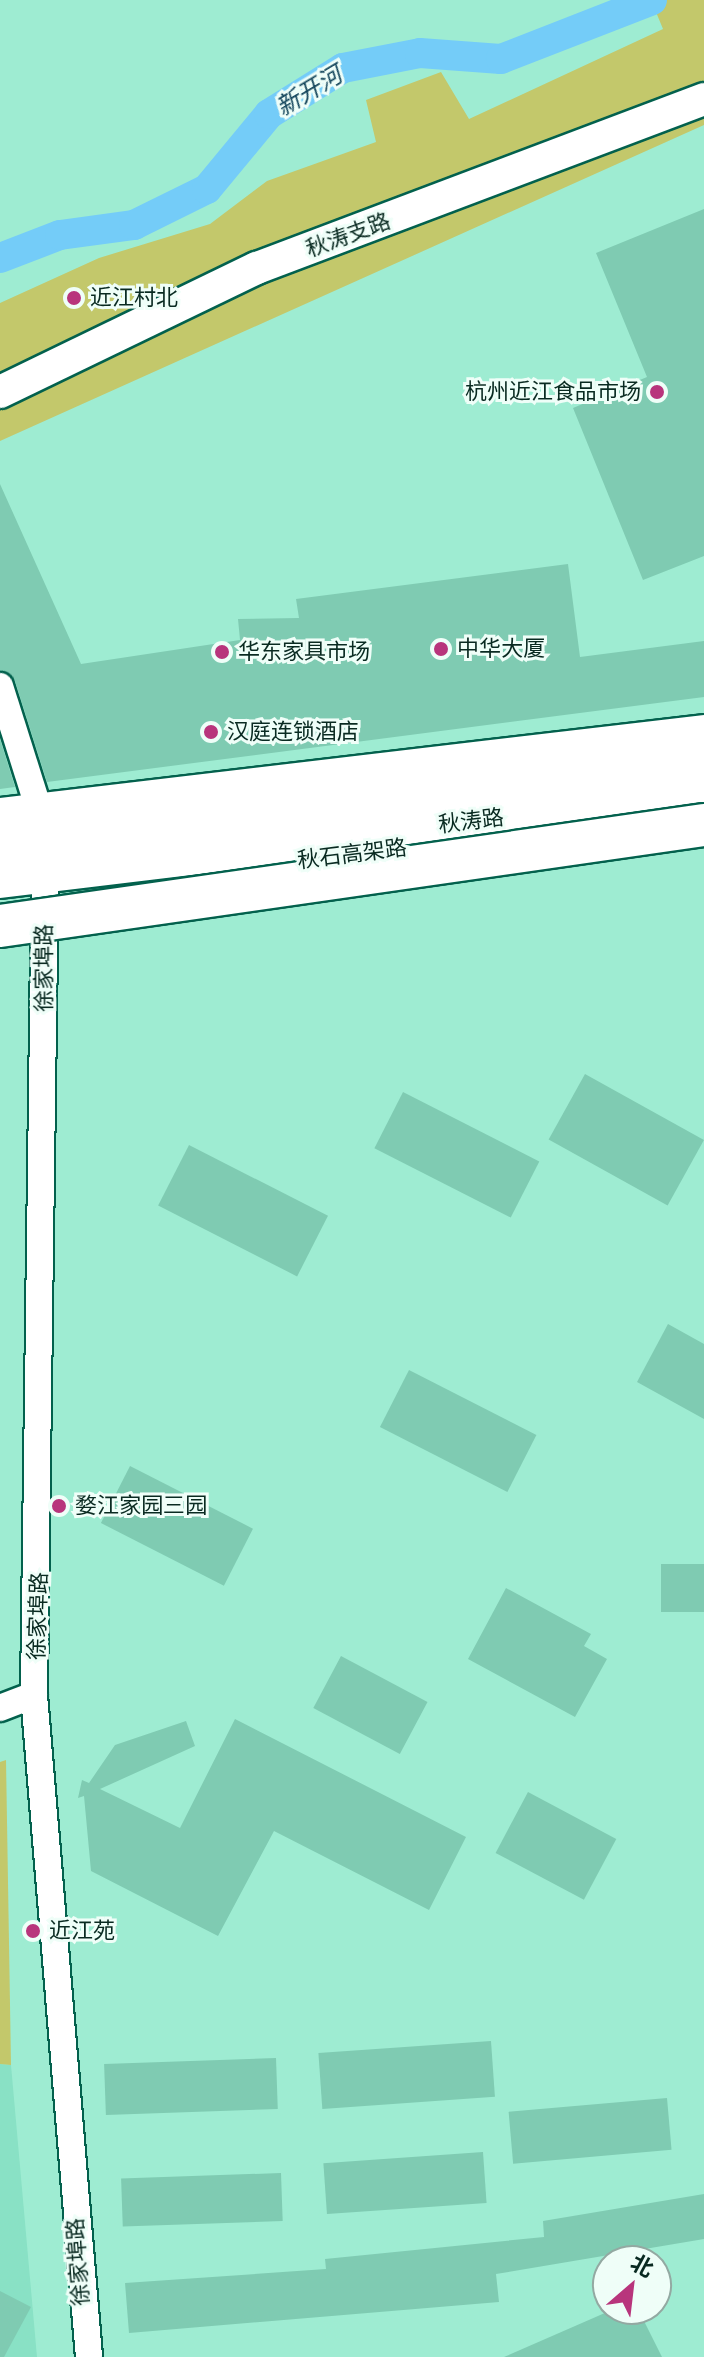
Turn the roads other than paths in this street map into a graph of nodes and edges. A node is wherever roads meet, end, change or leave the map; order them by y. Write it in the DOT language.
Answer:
graph roads {
  1 [pos="704,99"];
  2 [pos="0,392"];
  3 [pos="0,686"];
  4 [pos="703,766"];
  5 [pos="704,811"];
  6 [pos="40,813"];
  7 [pos="0,818"];
  8 [pos="704,825"];
  9 [pos="0,831"];
  10 [pos="0,851"];
  11 [pos="45,872"];
  12 [pos="0,878"];
  13 [pos="0,897"];
  14 [pos="0,926"];
  15 [pos="34,1695"];
  16 [pos="0,1708"];
  17 [pos="89,2357"];
  1 -- 2 [label="street, 秋涛支路"];
  3 -- 6 [label="street"];
  4 -- 6 [label="main road"];
  4 -- 9 [label="highway"];
  4 -- 10 [label="highway, 秋石高架路"];
  4 -- 11 [label="main road, 秋涛路"];
  5 -- 13 [label="highway, 秋石高架路"];
  6 -- 7 [label="main road"];
  8 -- 14 [label="highway, bridge"];
  11 -- 12 [label="main road, 秋涛路"];
  11 -- 15 [label="street, 徐家埠路"];
  15 -- 16 [label="street"];
  15 -- 17 [label="street, 徐家埠路"];
}
